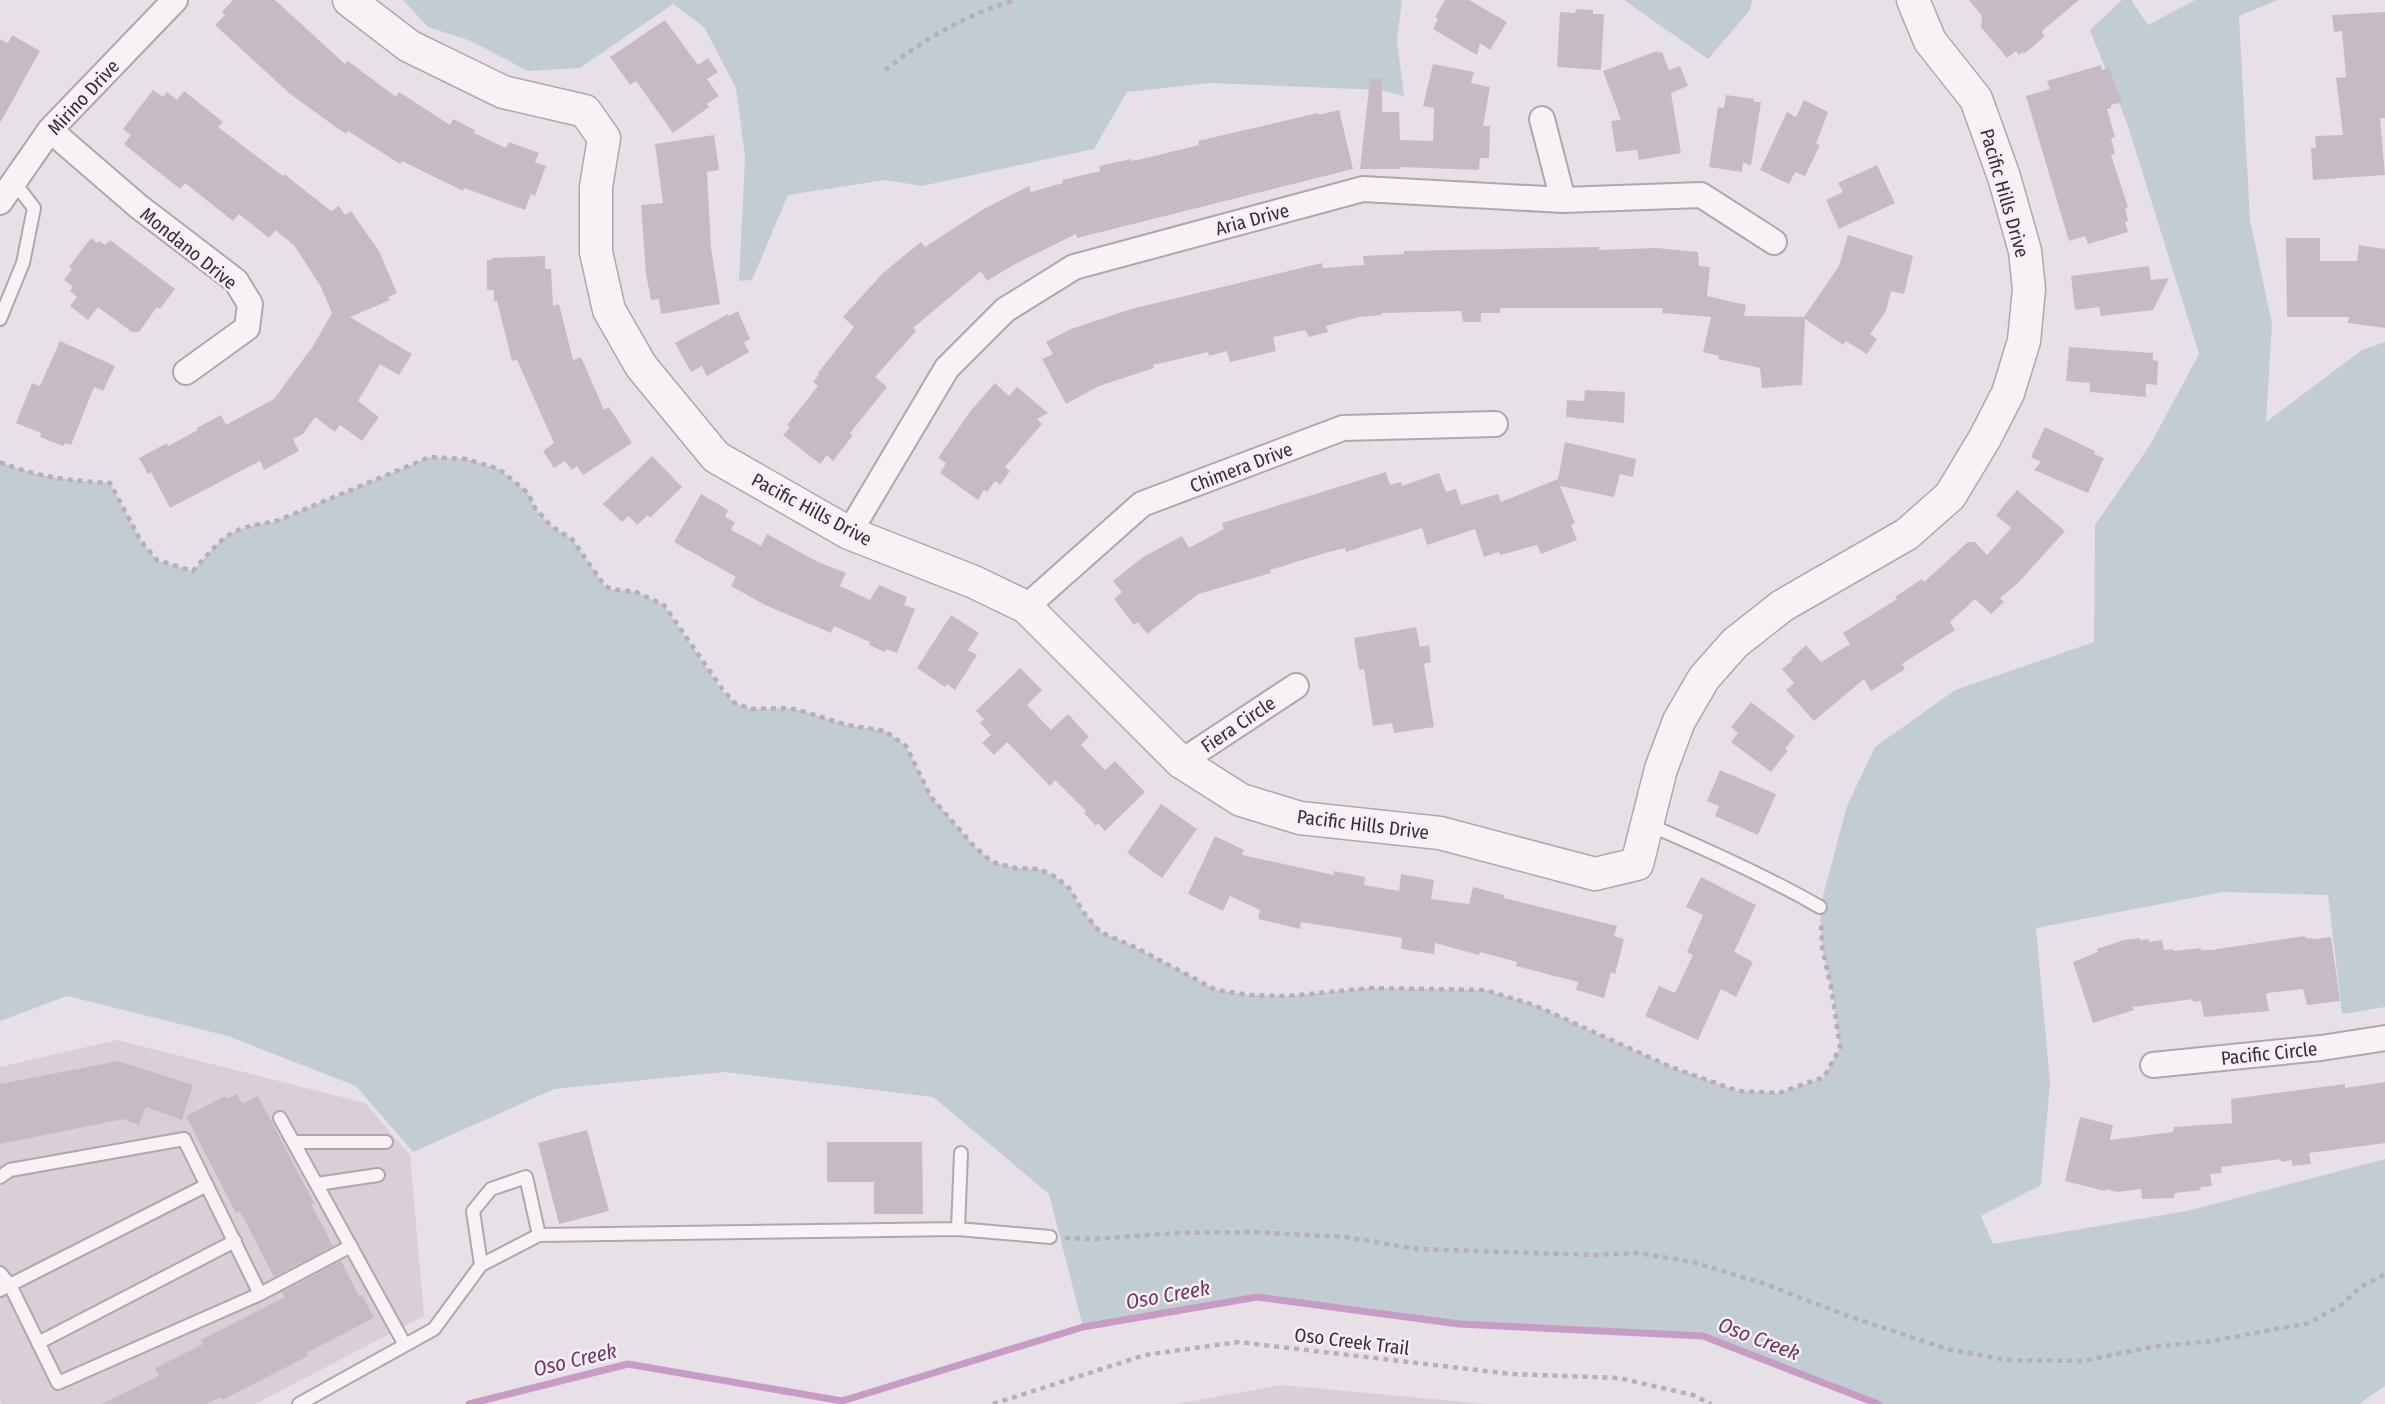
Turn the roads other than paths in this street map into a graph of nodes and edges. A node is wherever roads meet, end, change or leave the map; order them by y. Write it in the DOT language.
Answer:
graph roads {
  1 [pos="175,0"];
  2 [pos="349,0"];
  3 [pos="1913,0"];
  4 [pos="1542,119"];
  5 [pos="50,130"];
  6 [pos="15,181"];
  7 [pos="1563,200"];
  8 [pos="0,202"];
  9 [pos="1774,242"];
  10 [pos="0,319"];
  11 [pos="187,372"];
  12 [pos="1495,424"];
  13 [pos="849,533"];
  14 [pos="1026,607"];
  15 [pos="1296,686"];
  16 [pos="1181,762"];
  17 [pos="1647,824"];
  18 [pos="1820,907"];
  19 [pos="2385,1038"];
  20 [pos="2153,1065"];
  21 [pos="281,1118"];
  22 [pos="293,1142"];
  23 [pos="386,1142"];
  24 [pos="961,1153"];
  25 [pos="378,1175"];
  26 [pos="0,1177"];
  27 [pos="317,1184"];
  28 [pos="207,1185"];
  29 [pos="958,1228"];
  30 [pos="539,1235"];
  31 [pos="1050,1237"];
  32 [pos="235,1241"];
  33 [pos="351,1246"];
  34 [pos="481,1265"];
  35 [pos="0,1273"];
  36 [pos="5,1288"];
  37 [pos="260,1294"];
  38 [pos="38,1343"];
  39 [pos="405,1345"];
  40 [pos="299,1404"];
  1 -- 5 [label="street, Mirino Drive"];
  2 -- 13 [label="street, Pacific Hills Drive"];
  3 -- 17 [label="street, Pacific Hills Drive"];
  4 -- 7 [label="street"];
  5 -- 6 [label="street, Mirino Drive"];
  5 -- 11 [label="street, Mondano Drive"];
  6 -- 8 [label="street, Mirino Drive"];
  6 -- 10 [label="lane"];
  7 -- 9 [label="street, Aria Drive"];
  7 -- 13 [label="street, Aria Drive"];
  12 -- 14 [label="street, Chimera Drive"];
  13 -- 14 [label="street, Pacific Hills Drive"];
  14 -- 16 [label="street, Pacific Hills Drive"];
  15 -- 16 [label="street, Fiera Circle"];
  16 -- 17 [label="street, Pacific Hills Drive"];
  17 -- 18 [label="lane"];
  19 -- 20 [label="street, Pacific Circle"];
  21 -- 22 [label="lane"];
  22 -- 23 [label="lane"];
  22 -- 27 [label="lane"];
  24 -- 29 [label="lane"];
  25 -- 27 [label="lane"];
  26 -- 28 [label="lane"];
  27 -- 33 [label="lane"];
  28 -- 32 [label="lane"];
  28 -- 36 [label="lane"];
  29 -- 30 [label="lane"];
  29 -- 31 [label="lane"];
  30 -- 34 [label="lane"];
  30 -- 34 [label="lane"];
  32 -- 37 [label="lane"];
  32 -- 38 [label="lane"];
  33 -- 37 [label="lane"];
  33 -- 39 [label="lane"];
  34 -- 39 [label="lane"];
  35 -- 36 [label="lane"];
  36 -- 38 [label="lane"];
  37 -- 38 [label="lane"];
  39 -- 40 [label="lane"];
}
